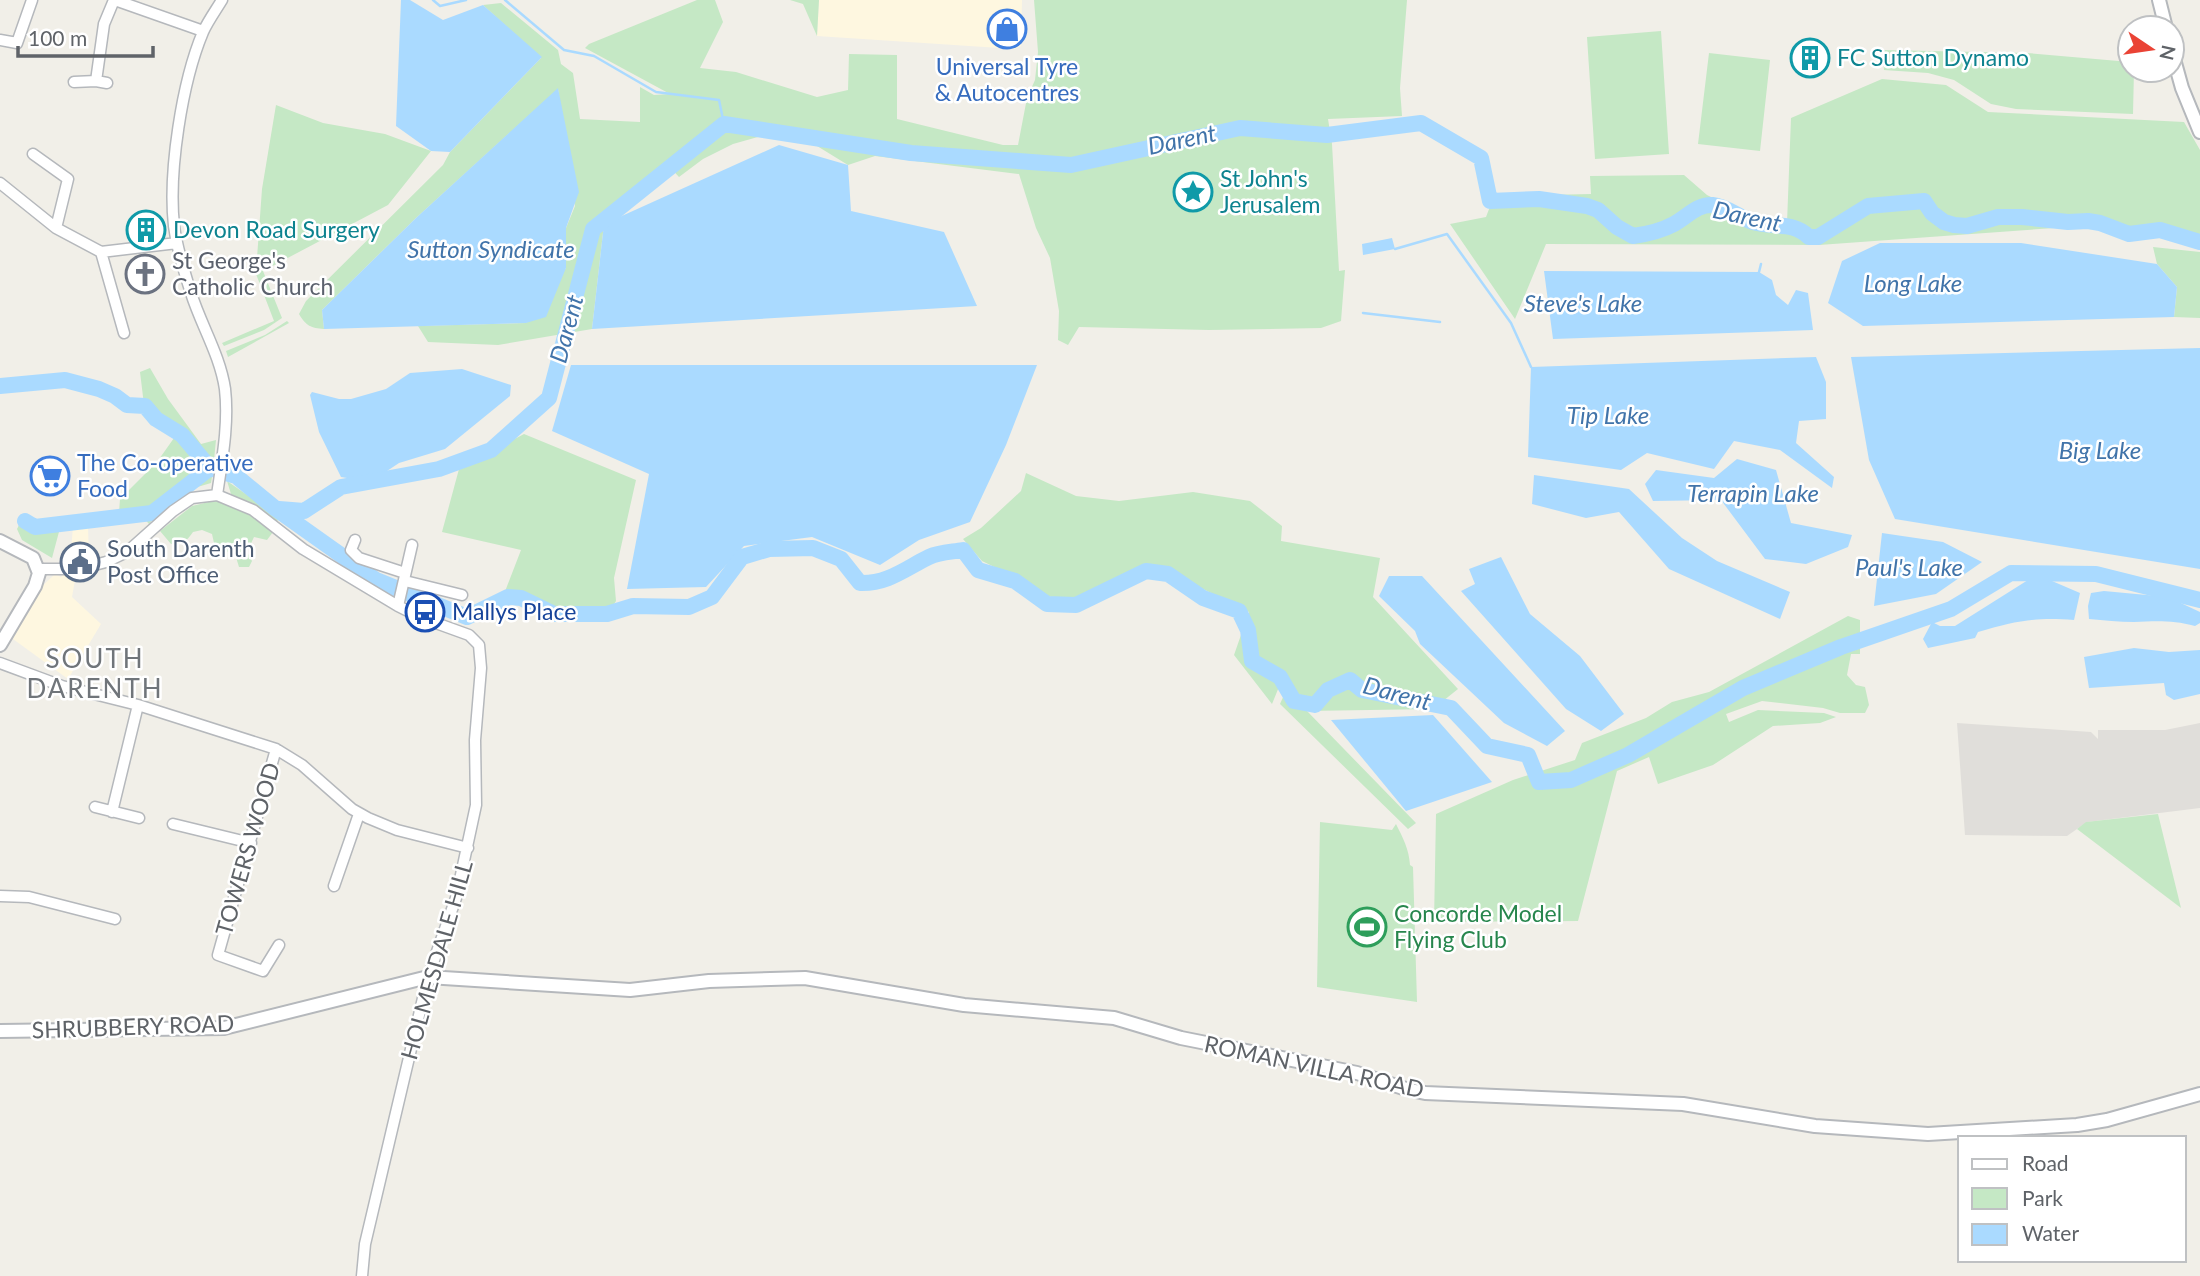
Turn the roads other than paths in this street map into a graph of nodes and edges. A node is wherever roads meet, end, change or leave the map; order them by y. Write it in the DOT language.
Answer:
graph roads {
  1 [pos="32,0"];
  2 [pos="114,0"];
  3 [pos="222,0"];
  4 [pos="203,31"];
  5 [pos="0,40"];
  6 [pos="96,80"];
  7 [pos="74,82"];
  8 [pos="107,83"];
  9 [pos="2181,84"];
  10 [pos="2200,132"];
  11 [pos="33,154"];
  12 [pos="0,183"];
  13 [pos="56,228"];
  14 [pos="177,243"];
  15 [pos="101,252"];
  16 [pos="119,329"];
  17 [pos="218,491"];
  18 [pos="0,541"];
  19 [pos="355,541"];
  20 [pos="412,545"];
  21 [pos="38,569"];
  22 [pos="405,580"];
  23 [pos="462,595"];
  24 [pos="399,603"];
  25 [pos="0,645"];
  26 [pos="0,663"];
  27 [pos="138,705"];
  28 [pos="276,749"];
  29 [pos="95,807"];
  30 [pos="113,812"];
  31 [pos="359,814"];
  32 [pos="139,818"];
  33 [pos="173,824"];
  34 [pos="251,842"];
  35 [pos="468,848"];
  36 [pos="334,886"];
  37 [pos="0,896"];
  38 [pos="115,919"];
  39 [pos="279,945"];
  40 [pos="428,977"];
  41 [pos="0,1031"];
  42 [pos="2200,1094"];
  43 [pos="362,1276"];
  1 -- 5 [label="street"];
  2 -- 4 [label="street"];
  2 -- 6 [label="street"];
  3 -- 4 [label="street"];
  4 -- 14 [label="street"];
  6 -- 7 [label="street"];
  6 -- 8 [label="street"];
  9 -- 10 [label="street"];
  11 -- 13 [label="street"];
  12 -- 13 [label="street"];
  13 -- 15 [label="street"];
  14 -- 15 [label="street"];
  14 -- 17 [label="street"];
  15 -- 16 [label="street"];
  17 -- 21 [label="street"];
  17 -- 24 [label="street"];
  18 -- 21 [label="street"];
  19 -- 22 [label="street"];
  20 -- 22 [label="street"];
  21 -- 25 [label="street"];
  22 -- 23 [label="street"];
  22 -- 24 [label="street"];
  24 -- 35 [label="street, HOLMESDALE HILL"];
  26 -- 27 [label="street"];
  27 -- 28 [label="street"];
  27 -- 30 [label="street"];
  28 -- 31 [label="street"];
  28 -- 34 [label="street, TOWERS WOOD"];
  29 -- 30 [label="street"];
  30 -- 32 [label="street"];
  31 -- 35 [label="street"];
  31 -- 36 [label="street"];
  33 -- 34 [label="street"];
  34 -- 39 [label="street, TOWERS WOOD"];
  35 -- 40 [label="street, HOLMESDALE HILL"];
  37 -- 38 [label="street"];
  40 -- 41 [label="street, SHRUBBERY ROAD"];
  40 -- 42 [label="street, ROMAN VILLA ROAD"];
  40 -- 43 [label="street, HOLMESDALE HILL"];
}
